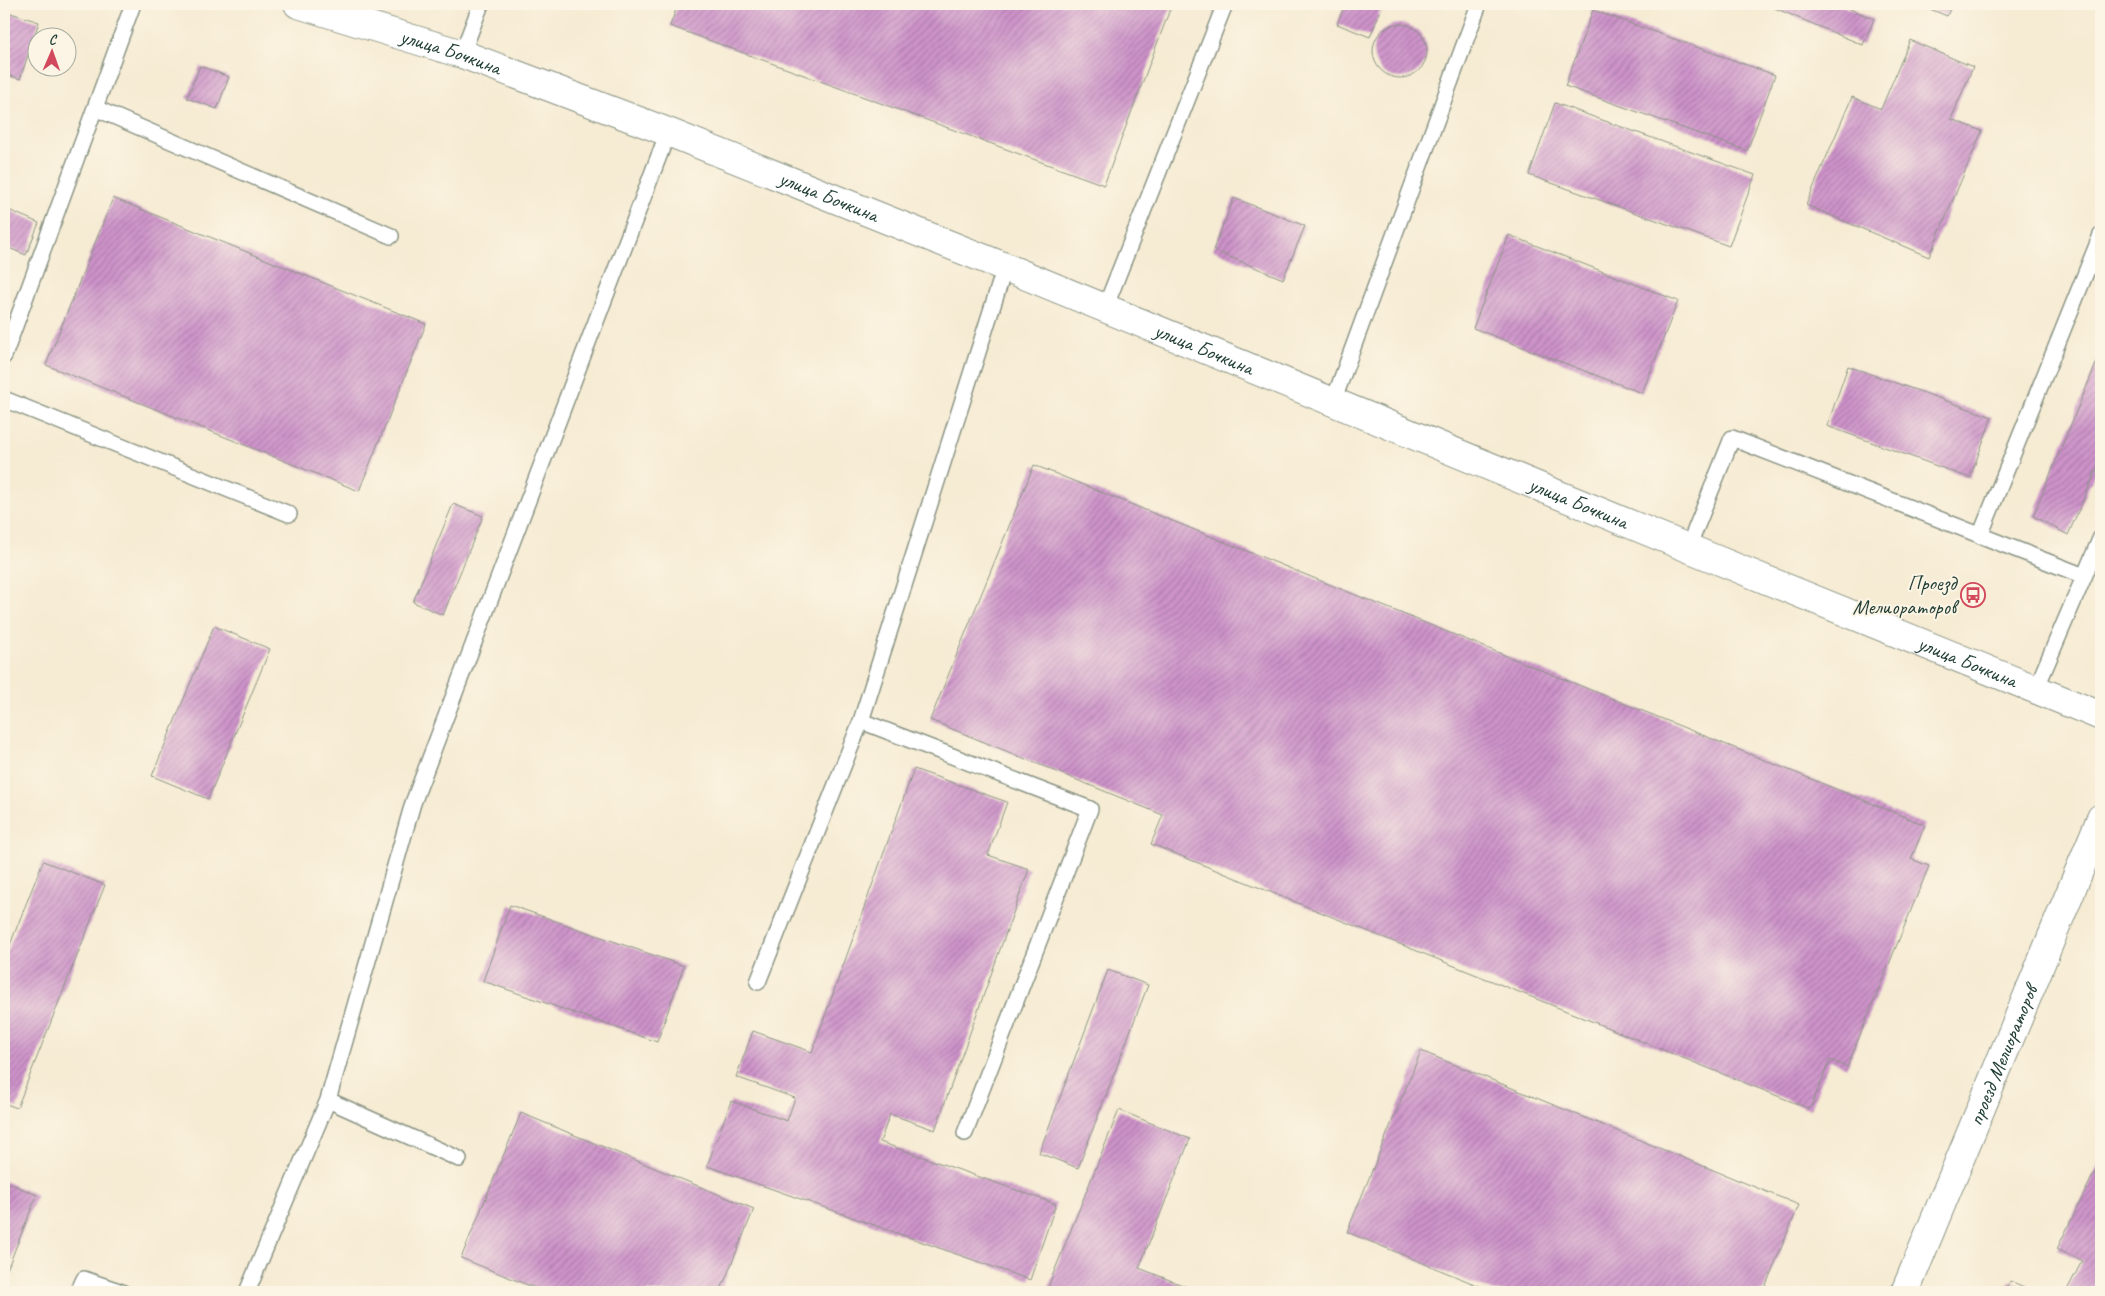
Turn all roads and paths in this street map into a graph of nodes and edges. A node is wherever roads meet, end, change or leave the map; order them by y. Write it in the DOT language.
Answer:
graph roads {
  1 [pos="133,4"];
  2 [pos="298,4"];
  3 [pos="481,4"];
  4 [pos="1225,4"];
  5 [pos="1479,4"];
  6 [pos="462,54"];
  7 [pos="95,108"];
  8 [pos="668,132"];
  9 [pos="2101,235"];
  10 [pos="391,236"];
  11 [pos="1005,267"];
  12 [pos="1105,308"];
  13 [pos="4,356"];
  14 [pos="4,399"];
  15 [pos="1332,402"];
  16 [pos="289,514"];
  17 [pos="1980,536"];
  18 [pos="2101,536"];
  19 [pos="1688,548"];
  20 [pos="2084,576"];
  21 [pos="2036,689"];
  22 [pos="2101,716"];
  23 [pos="861,721"];
  24 [pos="2101,818"];
  25 [pos="758,982"];
  26 [pos="328,1100"];
  27 [pos="965,1132"];
  28 [pos="459,1159"];
  29 [pos="78,1292"];
  30 [pos="122,1292"];
  31 [pos="246,1292"];
  32 [pos="1905,1292"];
  1 -- 7 [label="lane"];
  2 -- 6 [label="street, улица Бочкина"];
  3 -- 6 [label="lane"];
  4 -- 12 [label="lane"];
  5 -- 15 [label="lane"];
  6 -- 8 [label="street, улица Бочкина"];
  7 -- 10 [label="lane"];
  7 -- 13 [label="lane"];
  8 -- 11 [label="street, улица Бочкина"];
  8 -- 26 [label="lane"];
  9 -- 17 [label="lane"];
  11 -- 12 [label="street, улица Бочкина"];
  11 -- 23 [label="lane"];
  12 -- 15 [label="street, улица Бочкина"];
  14 -- 16 [label="lane"];
  15 -- 19 [label="street, улица Бочкина"];
  17 -- 19 [label="lane"];
  17 -- 20 [label="lane"];
  18 -- 20 [label="lane"];
  19 -- 21 [label="street, улица Бочкина"];
  20 -- 21 [label="lane"];
  21 -- 22 [label="street, улица Бочкина"];
  23 -- 25 [label="lane"];
  23 -- 27 [label="lane"];
  24 -- 32 [label="street, проезд Мелиораторов"];
  26 -- 28 [label="lane"];
  26 -- 31 [label="lane"];
  29 -- 30 [label="lane"];
}
